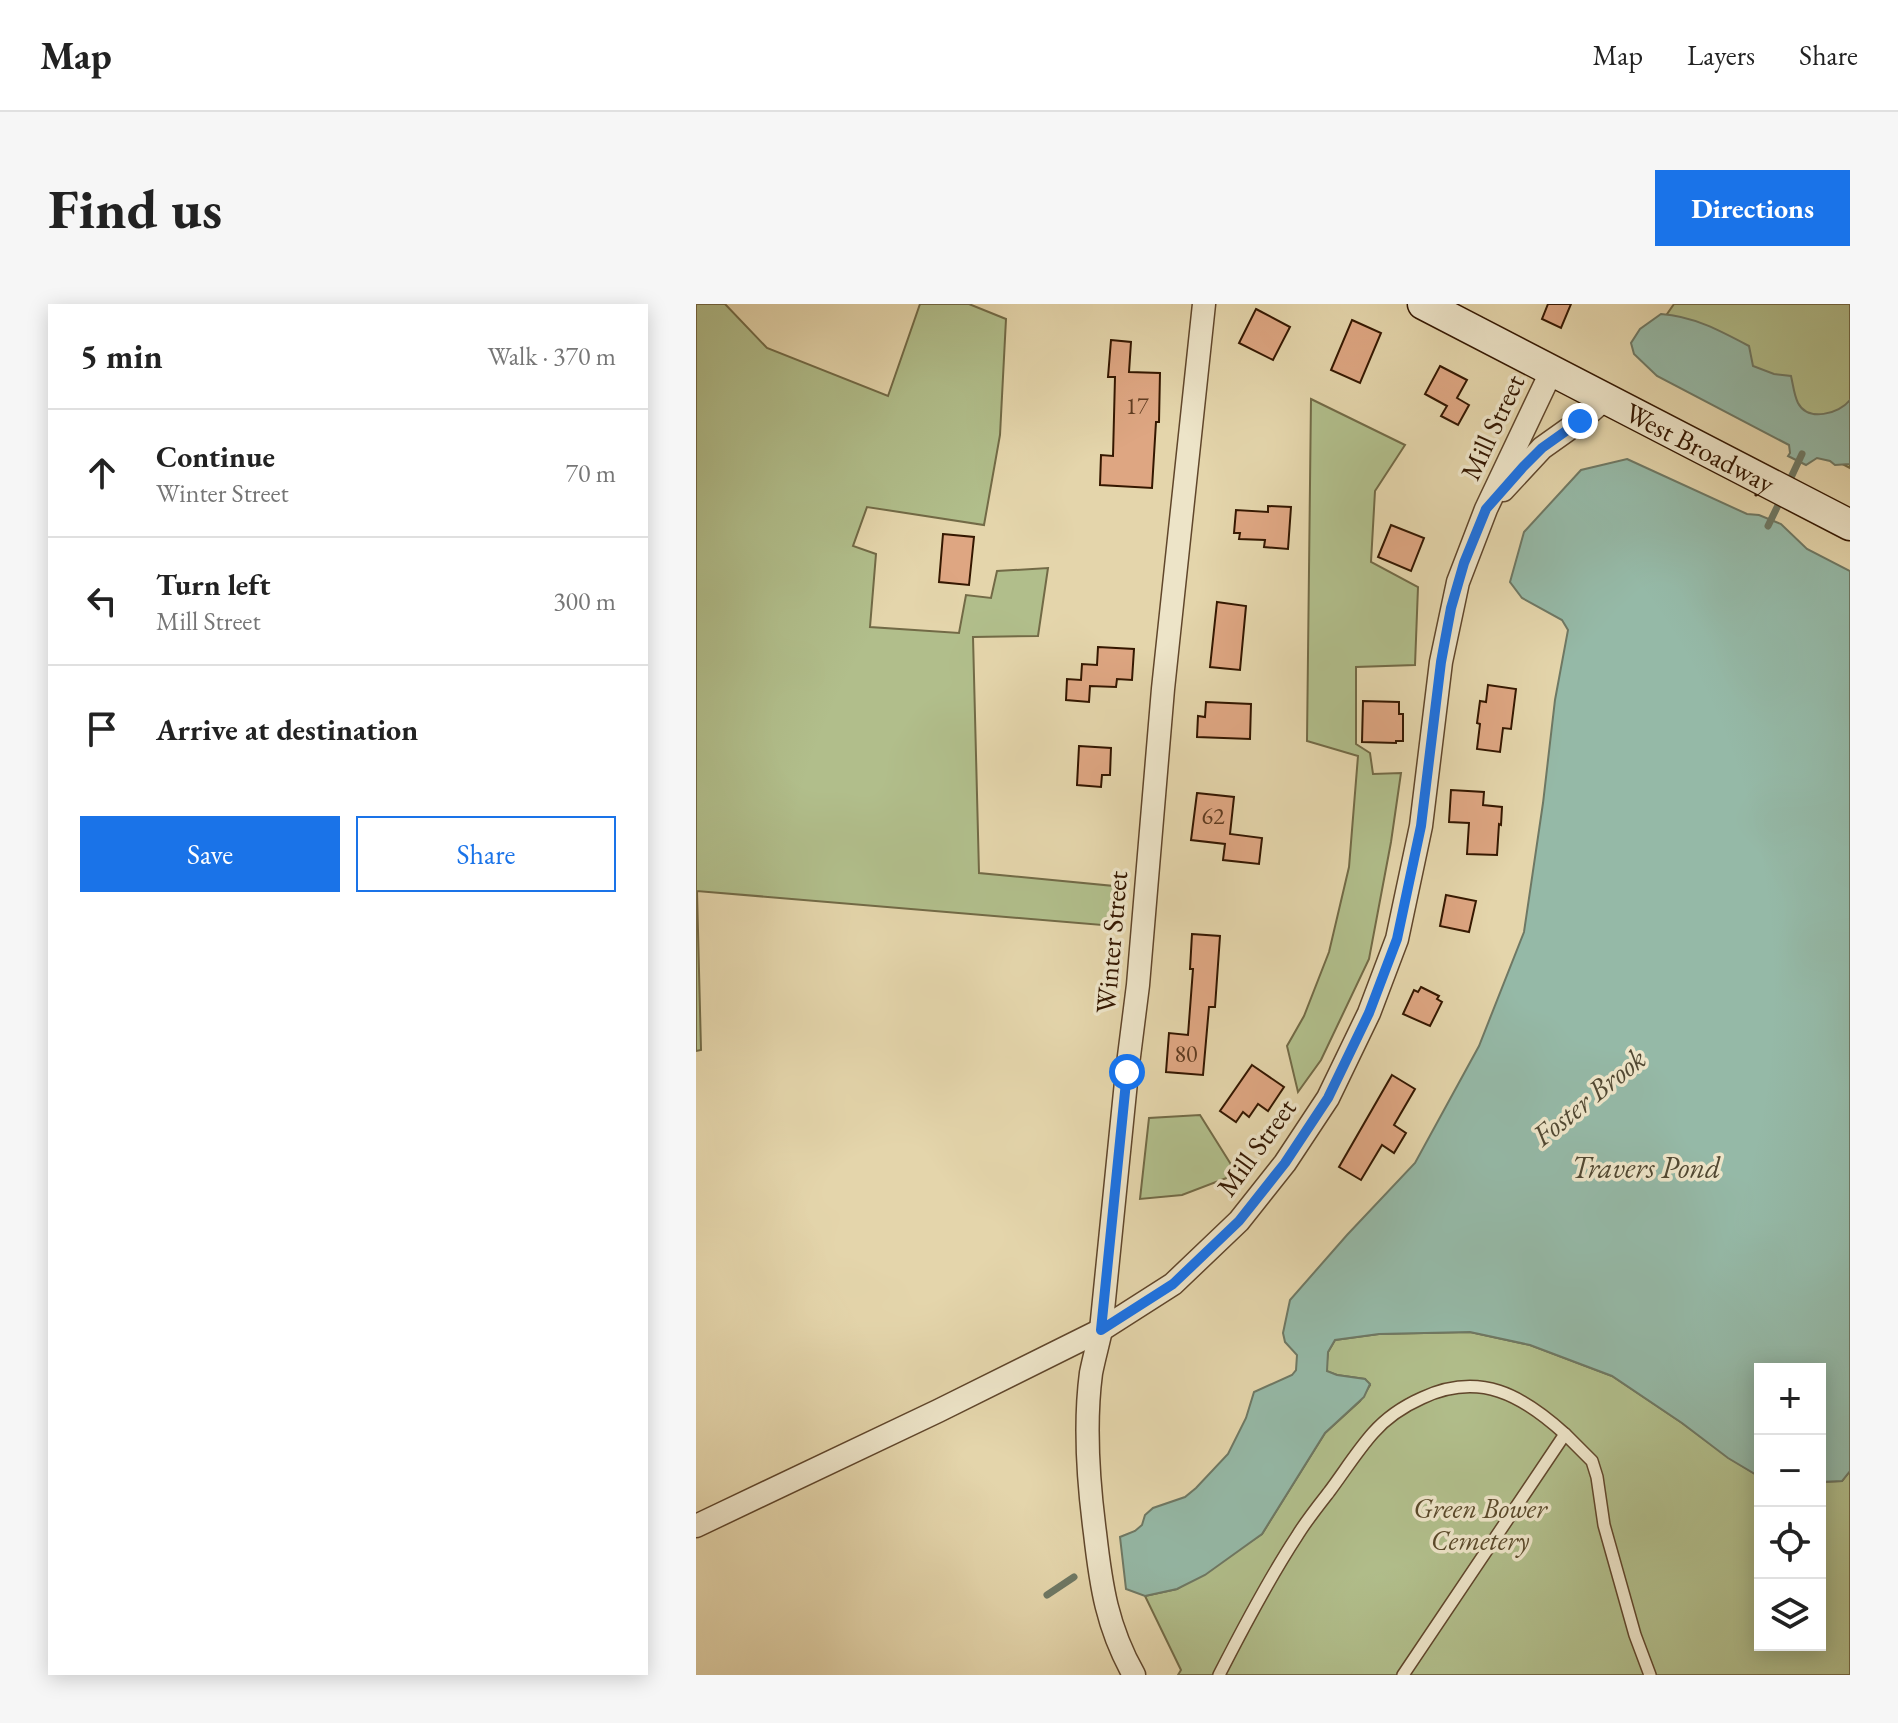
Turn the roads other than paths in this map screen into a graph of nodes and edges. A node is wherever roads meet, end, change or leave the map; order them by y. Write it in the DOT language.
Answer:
graph roads {
  1 [pos="1204,304"];
  2 [pos="1423,304"];
  3 [pos="1552,370"];
  4 [pos="1606,398"];
  5 [pos="1486,509"];
  6 [pos="1850,525"];
  7 [pos="1101,1330"];
  8 [pos="1565,1434"];
  9 [pos="696,1526"];
  10 [pos="1134,1675"];
  11 [pos="1219,1675"];
  12 [pos="1403,1675"];
  13 [pos="1650,1675"];
  1 -- 7 [label="street, Winter Street"];
  2 -- 3 [label="main road, West Broadway"];
  3 -- 4 [label="main road, West Broadway"];
  3 -- 5 [label="street, Mill Street"];
  4 -- 5 [label="street, Mill Street"];
  4 -- 6 [label="main road, West Broadway"];
  5 -- 7 [label="street, Mill Street"];
  7 -- 9 [label="street, Mill Street"];
  7 -- 10 [label="street, Winter Street"];
  8 -- 11 [label="lane"];
  8 -- 12 [label="lane"];
  8 -- 13 [label="lane"];
}
